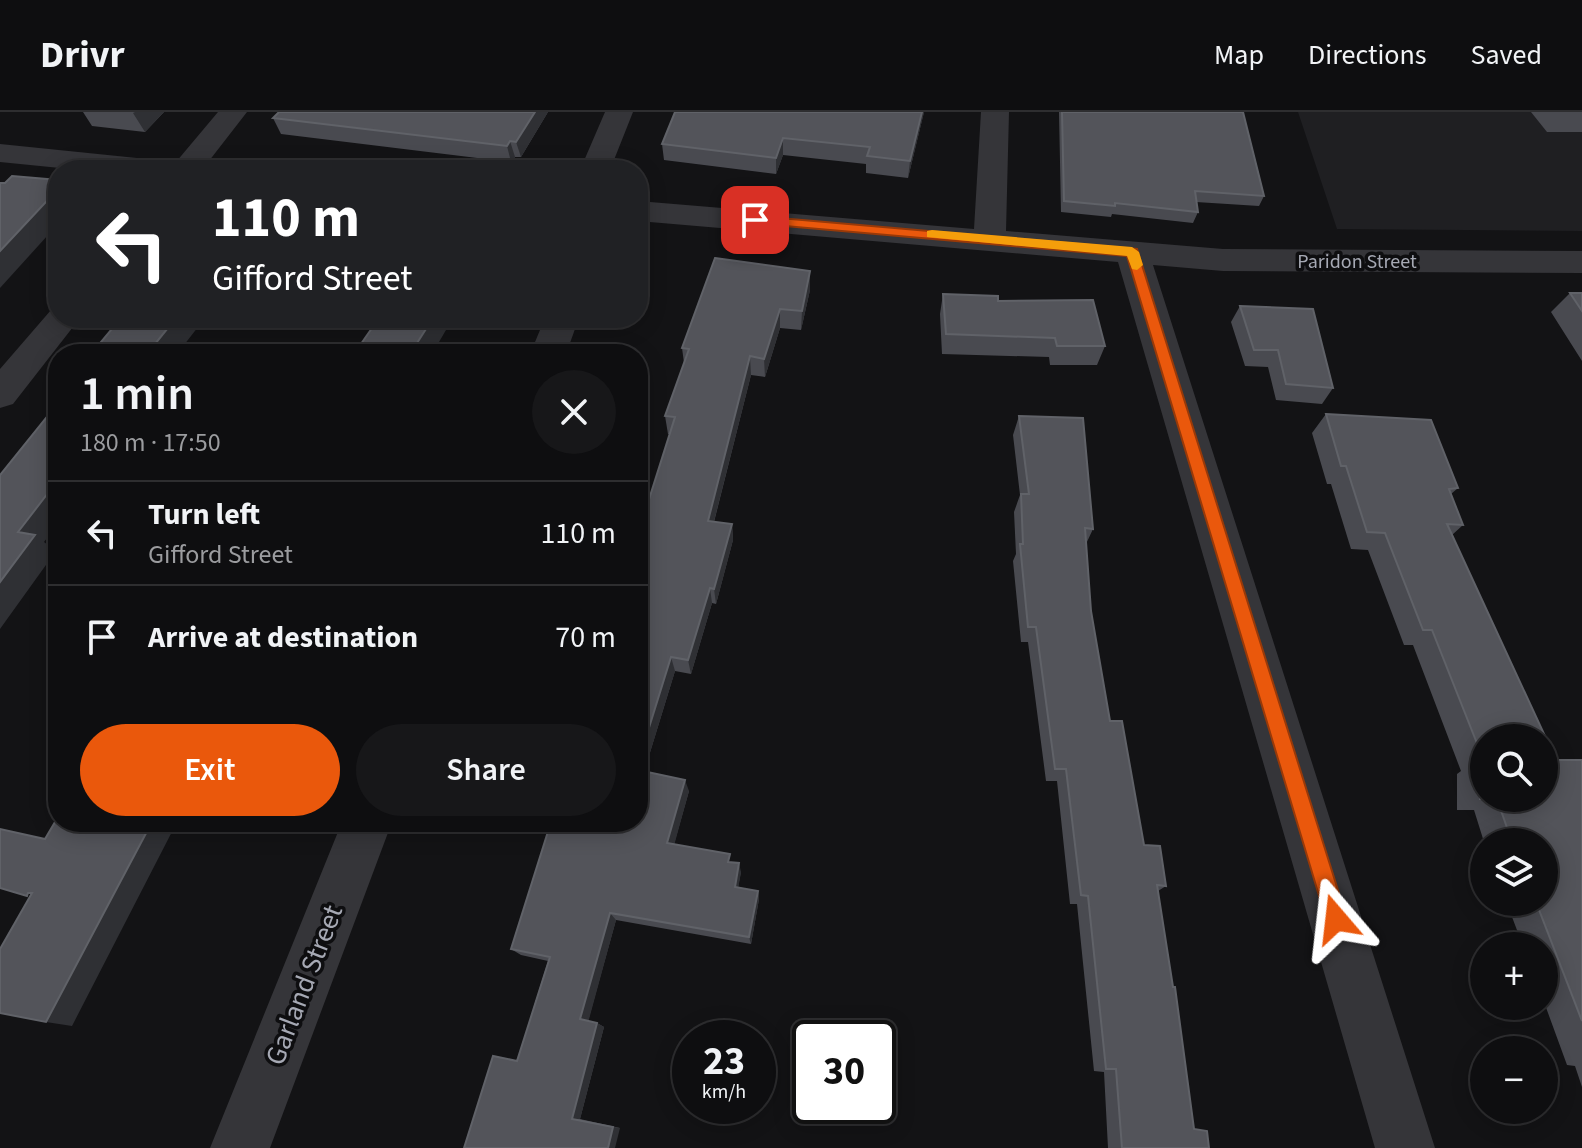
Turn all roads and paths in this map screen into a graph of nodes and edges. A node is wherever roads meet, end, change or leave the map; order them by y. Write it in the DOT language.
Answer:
graph roads {
  1 [pos="233,112"];
  2 [pos="619,112"];
  3 [pos="995,112"];
  4 [pos="0,153"];
  5 [pos="71,160"];
  6 [pos="194,160"];
  7 [pos="599,160"];
  8 [pos="648,212"];
  9 [pos="990,238"];
  10 [pos="1132,252"];
  11 [pos="1582,262"];
  12 [pos="55,328"];
  13 [pos="0,394"];
  14 [pos="363,832"];
  15 [pos="240,1148"];
  16 [pos="1405,1148"];
  1 -- 6 [label="street"];
  2 -- 7 [label="street"];
  3 -- 9 [label="street"];
  4 -- 5 [label="street"];
  8 -- 9 [label="street, Paridon Street"];
  9 -- 10 [label="street, Paridon Street"];
  10 -- 11 [label="street, Paridon Street"];
  10 -- 16 [label="street"];
  12 -- 13 [label="street"];
  14 -- 15 [label="street, Garland Street"];
}
